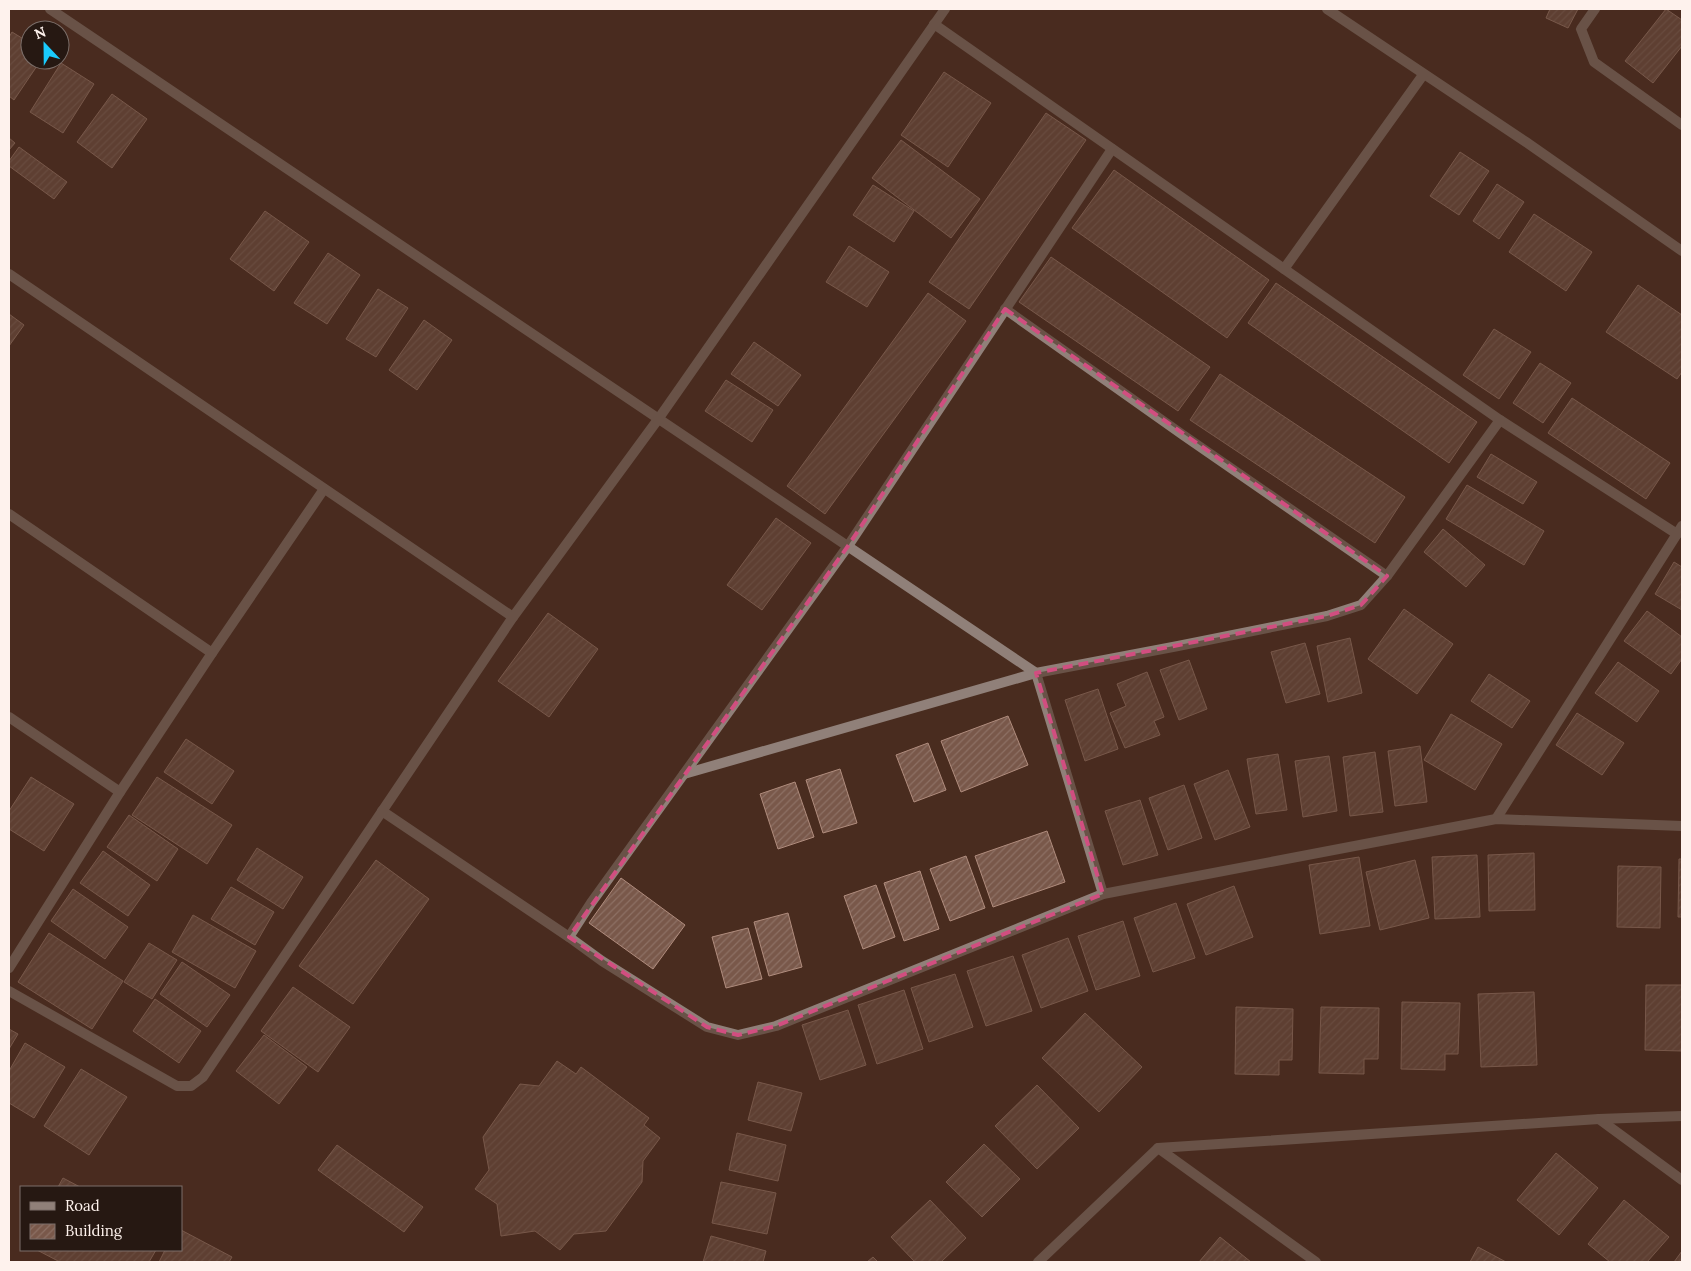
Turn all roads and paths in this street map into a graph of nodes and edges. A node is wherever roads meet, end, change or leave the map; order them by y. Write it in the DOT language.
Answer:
graph roads {
  1 [pos="50,9"];
  2 [pos="945,9"];
  3 [pos="1327,9"];
  4 [pos="1595,9"];
  5 [pos="934,24"];
  6 [pos="1423,75"];
  7 [pos="1682,125"];
  8 [pos="1112,148"];
  9 [pos="1682,251"];
  10 [pos="1284,269"];
  11 [pos="9,274"];
  12 [pos="1005,309"];
  13 [pos="659,418"];
  14 [pos="1500,420"];
  15 [pos="324,489"];
  16 [pos="9,514"];
  17 [pos="1679,530"];
  18 [pos="848,546"];
  19 [pos="1387,576"];
  20 [pos="513,617"];
  21 [pos="212,653"];
  22 [pos="1036,673"];
  23 [pos="9,717"];
  24 [pos="684,774"];
  25 [pos="120,792"];
  26 [pos="382,811"];
  27 [pos="1496,820"];
  28 [pos="1682,826"];
  29 [pos="1103,894"];
  30 [pos="569,937"];
  31 [pos="9,968"];
  32 [pos="9,991"];
  33 [pos="1682,1116"];
  34 [pos="1599,1118"];
  35 [pos="1158,1148"];
  36 [pos="1682,1180"];
  37 [pos="1038,1262"];
  38 [pos="1316,1262"];
  1 -- 13 [label="street"];
  2 -- 5 [label="street"];
  3 -- 6 [label="street"];
  4 -- 7 [label="street"];
  5 -- 8 [label="street"];
  5 -- 13 [label="street"];
  6 -- 9 [label="street"];
  6 -- 10 [label="street"];
  8 -- 10 [label="street"];
  8 -- 12 [label="street"];
  10 -- 14 [label="street"];
  11 -- 15 [label="street"];
  12 -- 18 [label="street"];
  12 -- 19 [label="street"];
  13 -- 18 [label="street"];
  13 -- 20 [label="street"];
  14 -- 17 [label="street"];
  14 -- 19 [label="street"];
  15 -- 20 [label="street"];
  15 -- 21 [label="street"];
  16 -- 21 [label="street"];
  17 -- 27 [label="street"];
  18 -- 22 [label="street"];
  18 -- 24 [label="street"];
  19 -- 22 [label="street"];
  20 -- 26 [label="street"];
  21 -- 25 [label="street"];
  22 -- 24 [label="street"];
  22 -- 29 [label="street"];
  23 -- 25 [label="street"];
  24 -- 30 [label="street"];
  25 -- 31 [label="street"];
  26 -- 30 [label="street"];
  26 -- 32 [label="street"];
  27 -- 28 [label="street"];
  27 -- 29 [label="street"];
  29 -- 30 [label="street"];
  33 -- 34 [label="street"];
  34 -- 35 [label="street"];
  34 -- 36 [label="street"];
  35 -- 37 [label="street"];
  35 -- 38 [label="street"];
}
